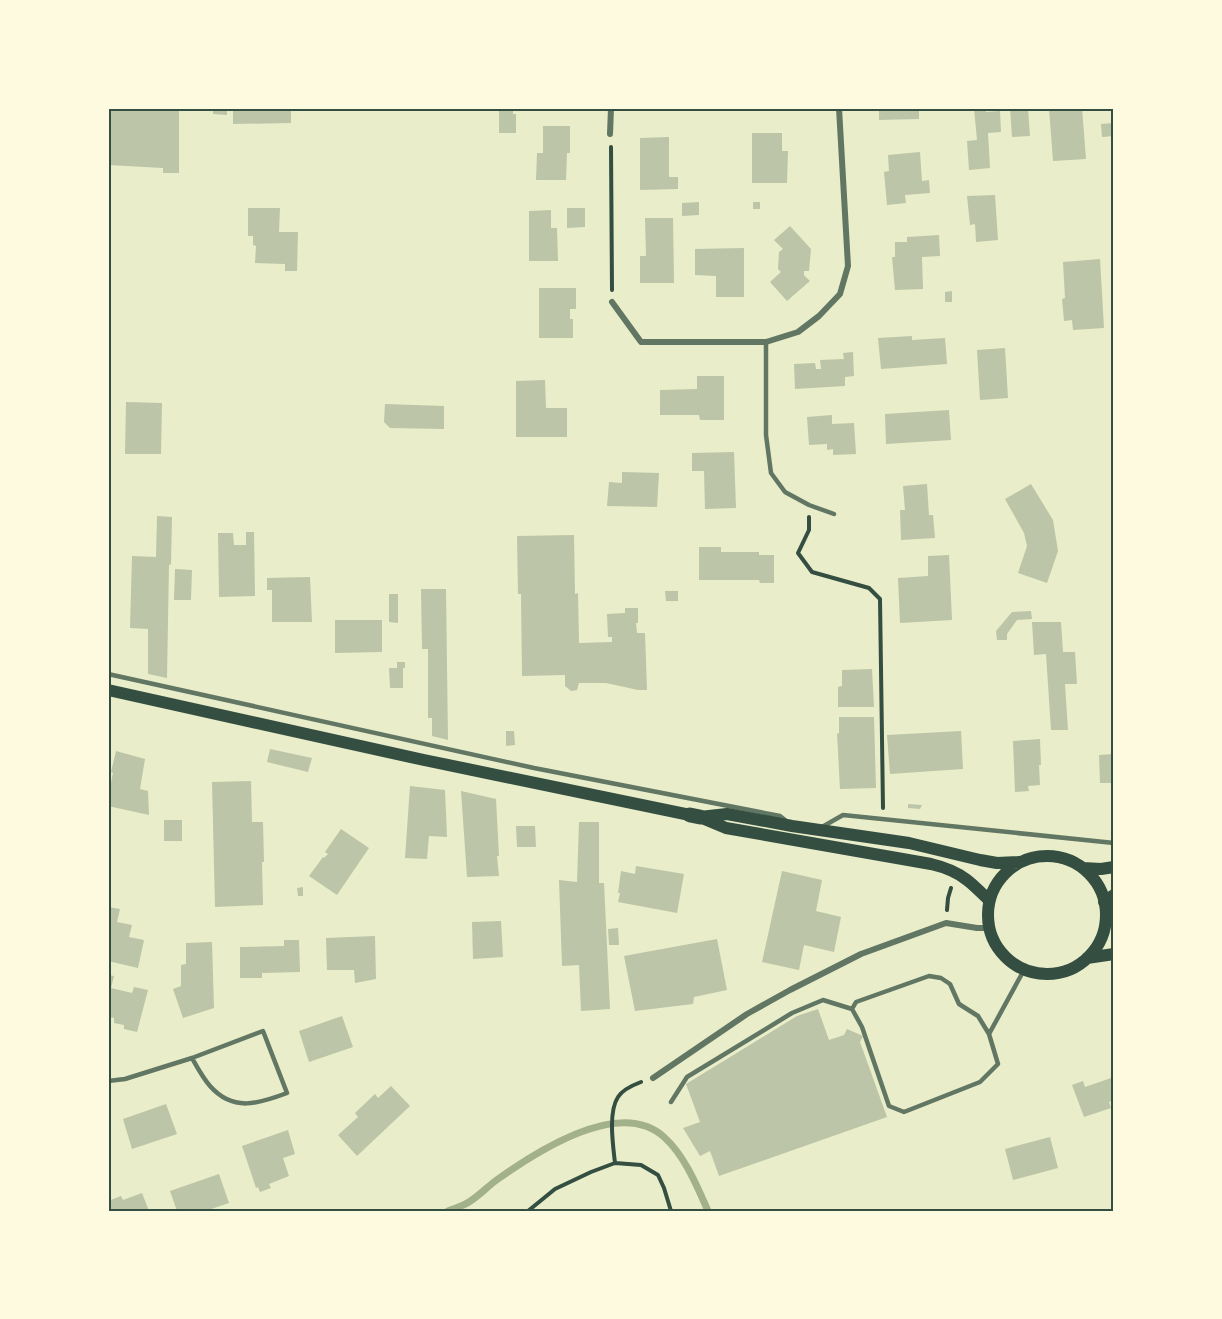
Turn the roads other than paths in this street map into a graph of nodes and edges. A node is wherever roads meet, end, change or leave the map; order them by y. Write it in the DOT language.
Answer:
graph roads {
  1 [pos="611,108"];
  2 [pos="839,108"];
  3 [pos="610,134"];
  4 [pos="612,302"];
  5 [pos="766,342"];
  6 [pos="834,514"];
  7 [pos="108,674"];
  8 [pos="108,690"];
  9 [pos="695,816"];
  10 [pos="792,826"];
  11 [pos="817,830"];
  12 [pos="1114,843"];
  13 [pos="1021,862"];
  14 [pos="1114,867"];
  15 [pos="1083,868"];
  16 [pos="1109,899"];
  17 [pos="989,900"];
  18 [pos="1110,920"];
  19 [pos="989,928"];
  20 [pos="1114,954"];
  21 [pos="1087,958"];
  22 [pos="1024,970"];
  23 [pos="852,1009"];
  24 [pos="989,1034"];
  25 [pos="192,1058"];
  26 [pos="653,1078"];
  27 [pos="108,1081"];
  28 [pos="671,1102"];
  1 -- 3 [label="street"];
  2 -- 5 [label="street"];
  4 -- 5 [label="street"];
  5 -- 6 [label="lane"];
  7 -- 10 [label="lane"];
  8 -- 9 [label="main road"];
  9 -- 10 [label="main road"];
  9 -- 17 [label="main road"];
  10 -- 11 [label="main road"];
  11 -- 12 [label="lane"];
  11 -- 13 [label="main road"];
  13 -- 15 [label="main road"];
  13 -- 17 [label="main road"];
  14 -- 15 [label="main road"];
  15 -- 16 [label="main road"];
  16 -- 18 [label="main road"];
  17 -- 19 [label="main road"];
  18 -- 21 [label="main road"];
  19 -- 22 [label="main road"];
  19 -- 26 [label="street"];
  20 -- 21 [label="main road"];
  21 -- 22 [label="main road"];
  22 -- 24 [label="lane"];
  23 -- 24 [label="lane"];
  23 -- 24 [label="lane"];
  23 -- 28 [label="lane"];
  25 -- 25 [label="lane"];
  25 -- 27 [label="lane"];
}
